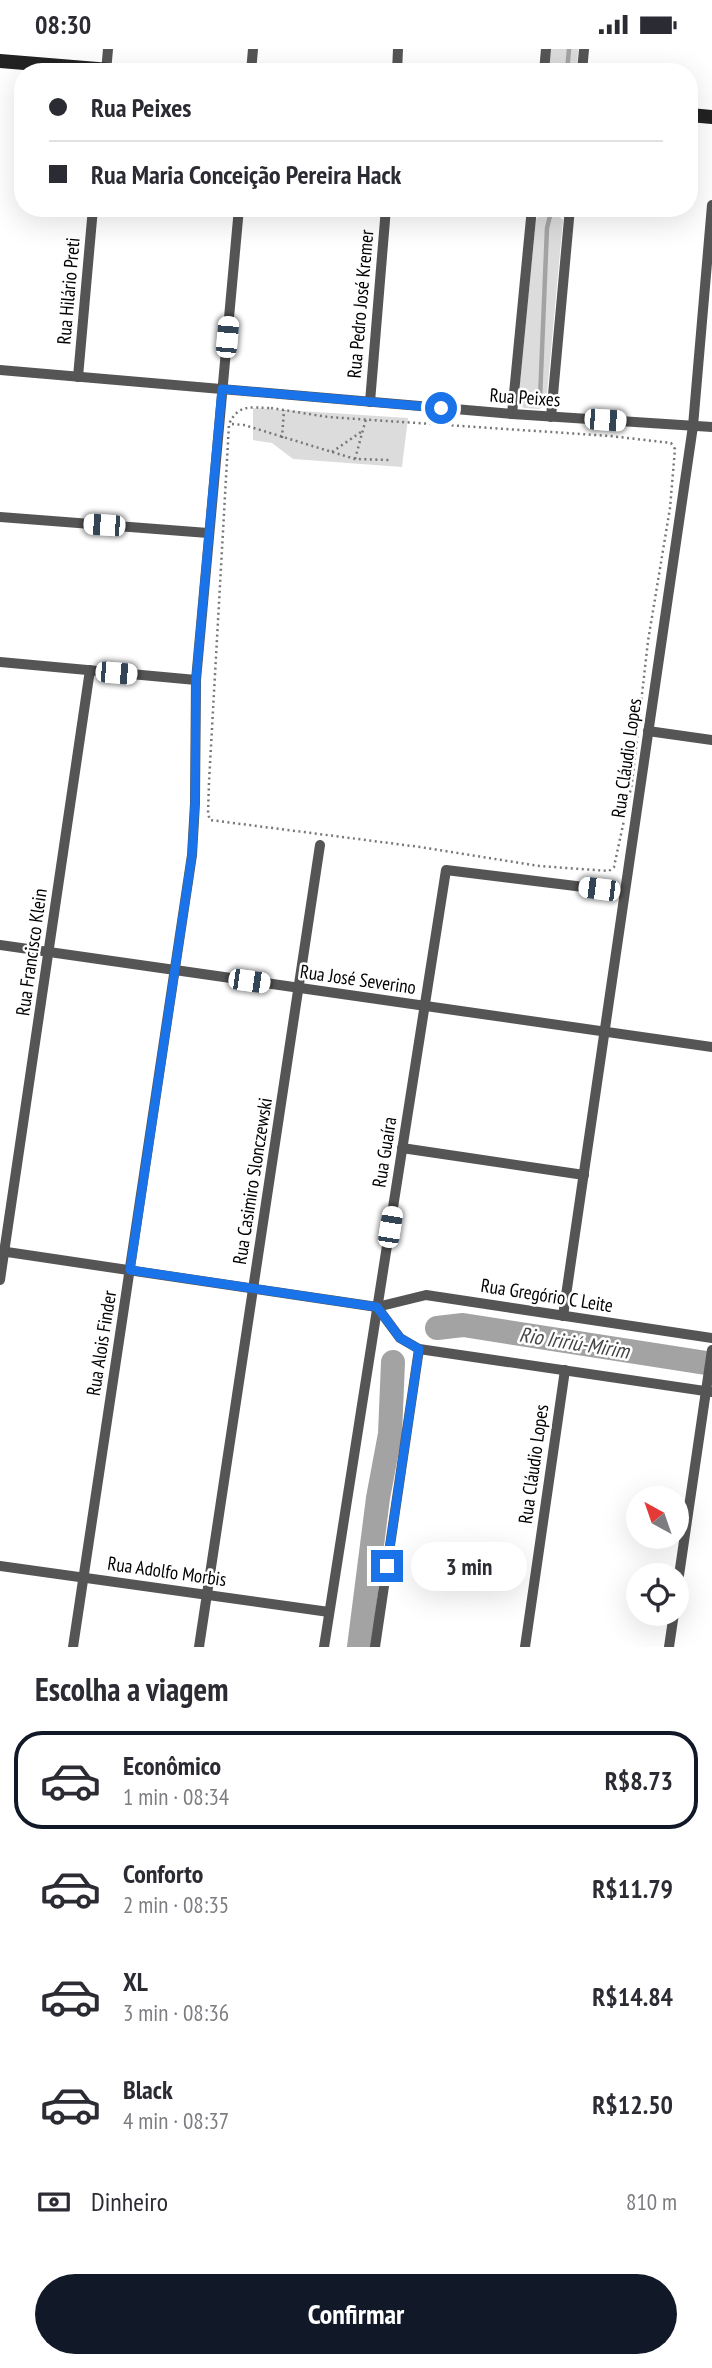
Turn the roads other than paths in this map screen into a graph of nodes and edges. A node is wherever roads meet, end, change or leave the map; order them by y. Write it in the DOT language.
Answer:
graph roads {
  1 [pos="0,61"];
  2 [pos="21,63"];
  3 [pos="712,205"];
  4 [pos="92,217"];
  5 [pos="238,217"];
  6 [pos="385,217"];
  7 [pos="531,217"];
  8 [pos="569,217"];
  9 [pos="0,370"];
  10 [pos="78,377"];
  11 [pos="222,389"];
  12 [pos="370,402"];
  13 [pos="512,414"];
  14 [pos="551,417"];
  15 [pos="693,426"];
  16 [pos="712,428"];
  17 [pos="0,517"];
  18 [pos="208,533"];
  19 [pos="0,662"];
  20 [pos="90,670"];
  21 [pos="196,680"];
  22 [pos="648,731"];
  23 [pos="712,740"];
  24 [pos="320,845"];
  25 [pos="624,892"];
  26 [pos="0,945"];
  27 [pos="48,952"];
  28 [pos="175,970"];
  29 [pos="299,988"];
  30 [pos="425,1006"];
  31 [pos="604,1032"];
  32 [pos="712,1047"];
  33 [pos="402,1148"];
  34 [pos="584,1175"];
  35 [pos="2,1251"];
  36 [pos="130,1270"];
  37 [pos="0,1280"];
  38 [pos="254,1289"];
  39 [pos="377,1307"];
  40 [pos="563,1315"];
  41 [pos="712,1338"];
  42 [pos="419,1349"];
  43 [pos="712,1350"];
  44 [pos="565,1370"];
  45 [pos="709,1391"];
  46 [pos="681,1563"];
  47 [pos="0,1566"];
  48 [pos="83,1577"];
  49 [pos="207,1595"];
  50 [pos="329,1612"];
  51 [pos="672,1626"];
  52 [pos="73,1647"];
  53 [pos="199,1647"];
  54 [pos="324,1647"];
  55 [pos="375,1647"];
  56 [pos="525,1647"];
  57 [pos="669,1647"];
  1 -- 2 [label="street"];
  3 -- 15 [label="street, Rua Cláudio Lopes"];
  4 -- 10 [label="street, Rua Hilário Preti"];
  5 -- 11 [label="street, Rua Alois Finder"];
  6 -- 12 [label="street, Rua Pedro José Kremer"];
  7 -- 13 [label="street"];
  8 -- 14 [label="street"];
  9 -- 10 [label="street, Rua Peixes"];
  10 -- 11 [label="street, Rua Peixes"];
  11 -- 12 [label="street, Rua Peixes"];
  11 -- 18 [label="street, Rua Alois Finder"];
  12 -- 13 [label="street, Rua Peixes"];
  13 -- 14 [label="street, Rua Peixes"];
  14 -- 15 [label="street, Rua Peixes"];
  15 -- 16 [label="street, Rua Peixes"];
  15 -- 22 [label="street, Rua Cláudio Lopes"];
  17 -- 18 [label="street"];
  18 -- 21 [label="street, Rua Alois Finder"];
  19 -- 20 [label="street"];
  20 -- 21 [label="street"];
  20 -- 27 [label="street, Rua Francisco Klein"];
  21 -- 28 [label="street, Rua Alois Finder"];
  22 -- 23 [label="street"];
  22 -- 25 [label="street, Rua Cláudio Lopes"];
  24 -- 29 [label="street, Rua Casimiro Slonczewski"];
  25 -- 30 [label="street, Rua Guaíra"];
  25 -- 31 [label="street, Rua Cláudio Lopes"];
  26 -- 27 [label="street, Rua José Severino"];
  27 -- 28 [label="street, Rua José Severino"];
  27 -- 35 [label="street, Rua Francisco Klein"];
  28 -- 29 [label="street, Rua José Severino"];
  28 -- 36 [label="street, Rua Alois Finder"];
  29 -- 30 [label="street, Rua José Severino"];
  29 -- 38 [label="street, Rua Casimiro Slonczewski"];
  30 -- 31 [label="street, Rua José Severino"];
  30 -- 33 [label="street, Rua Guaíra"];
  31 -- 32 [label="street, Rua José Severino"];
  31 -- 34 [label="street, Rua Cláudio Lopes"];
  33 -- 34 [label="street"];
  33 -- 39 [label="street, Rua Guaíra"];
  34 -- 40 [label="street, Rua Cláudio Lopes"];
  35 -- 36 [label="street, Rua Gregório C Leite"];
  35 -- 37 [label="street, Rua Francisco Klein"];
  36 -- 38 [label="street, Rua Gregório C Leite"];
  36 -- 48 [label="street, Rua Alois Finder"];
  38 -- 39 [label="street, Rua Gregório C Leite"];
  38 -- 49 [label="street, Rua Casimiro Slonczewski"];
  39 -- 40 [label="street, Rua Gregório C Leite"];
  39 -- 42 [label="street"];
  39 -- 50 [label="street, Rua Guaíra"];
  40 -- 41 [label="street, Rua Gregório C Leite"];
  42 -- 44 [label="street"];
  42 -- 55 [label="street"];
  43 -- 45 [label="street"];
  44 -- 45 [label="street"];
  44 -- 56 [label="street, Rua Cláudio Lopes"];
  45 -- 46 [label="street"];
  47 -- 48 [label="street, Rua Adolfo Morbis"];
  48 -- 49 [label="street, Rua Adolfo Morbis"];
  48 -- 52 [label="street, Rua Alois Finder"];
  49 -- 50 [label="street, Rua Adolfo Morbis"];
  49 -- 53 [label="street, Rua Casimiro Slonczewski"];
  50 -- 54 [label="street, Rua Guaíra"];
  51 -- 57 [label="street"];
}
